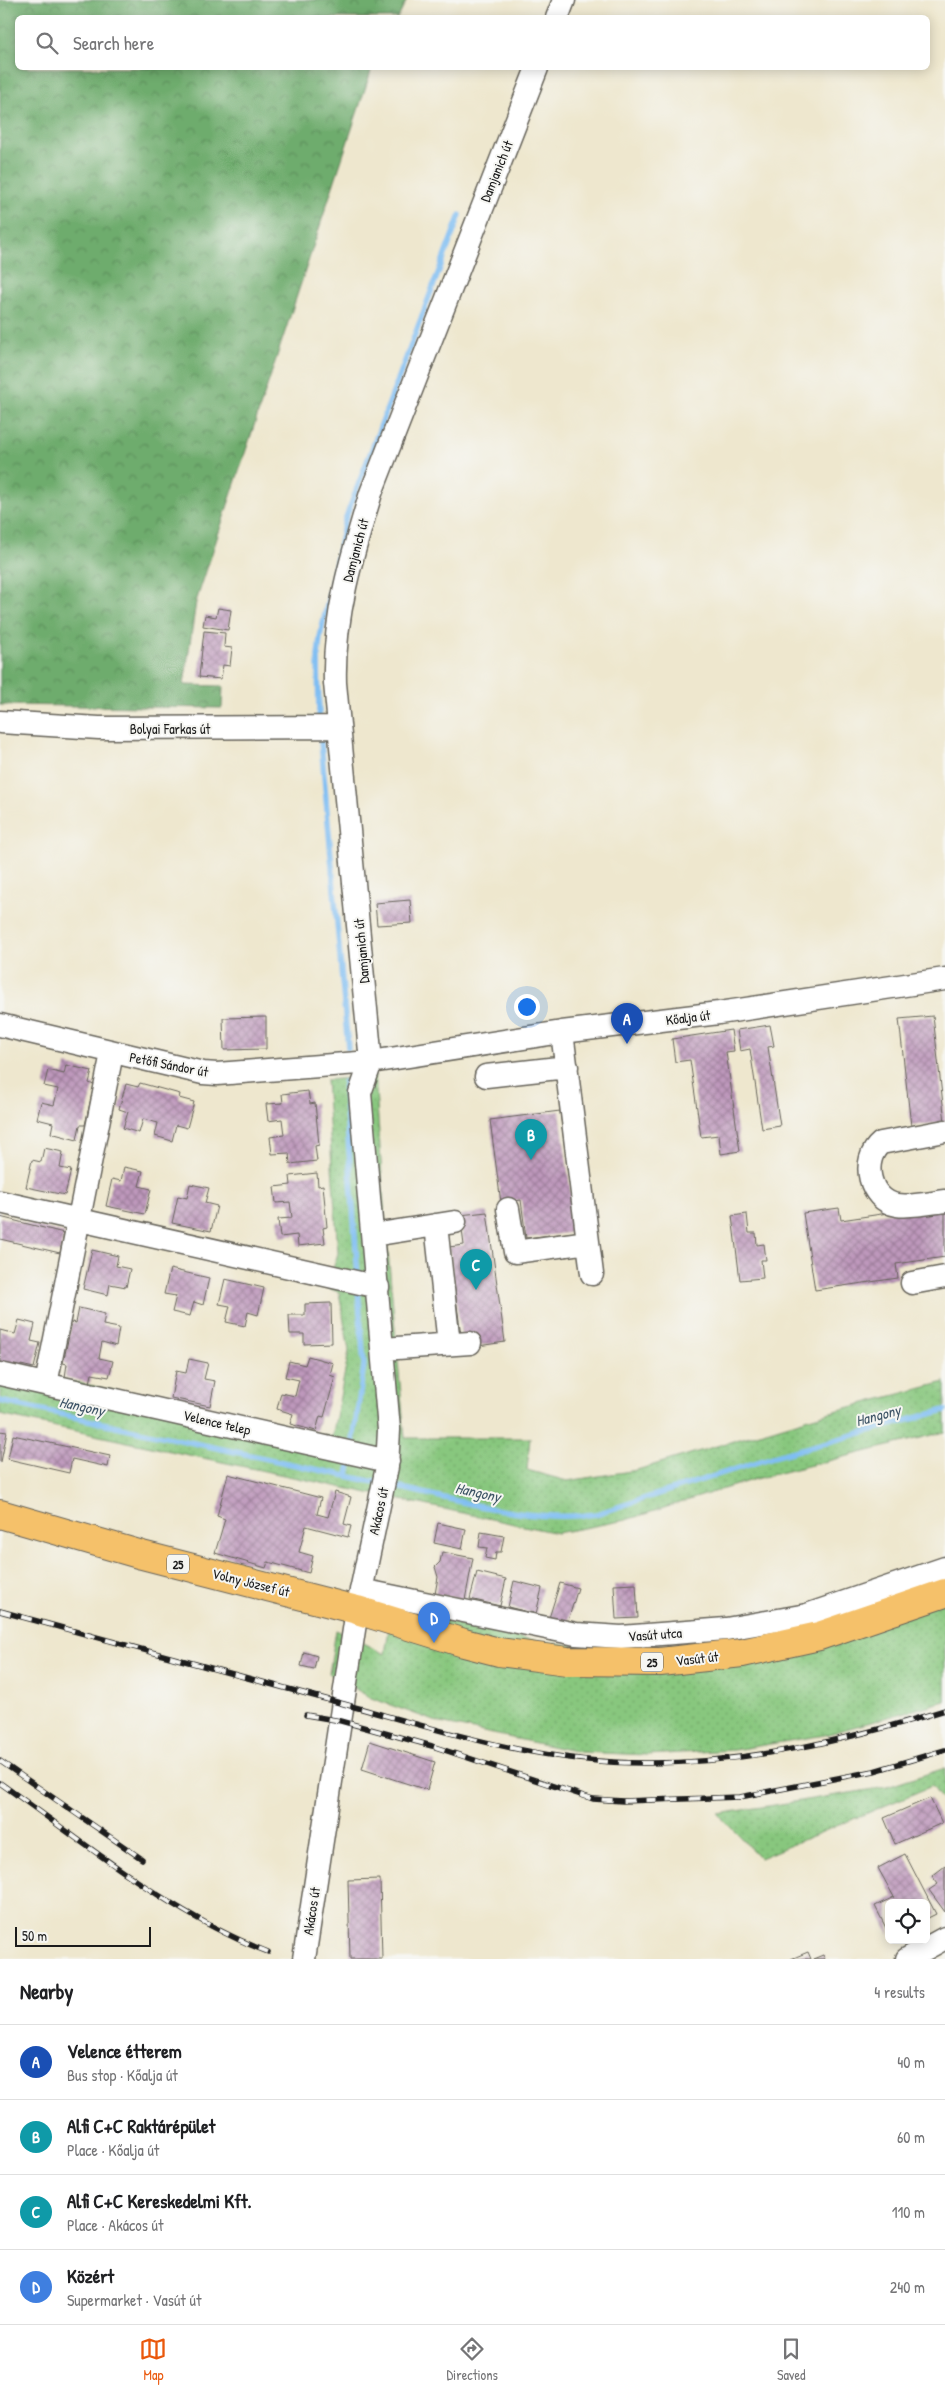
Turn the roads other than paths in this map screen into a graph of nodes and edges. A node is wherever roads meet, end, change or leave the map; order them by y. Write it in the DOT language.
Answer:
graph roads {
  1 [pos="564,0"];
  2 [pos="558,15"];
  3 [pos="536,70"];
  4 [pos="0,722"];
  5 [pos="325,727"];
  6 [pos="945,979"];
  7 [pos="0,1025"];
  8 [pos="562,1032"];
  9 [pos="112,1053"];
  10 [pos="371,1062"];
  11 [pos="567,1067"];
  12 [pos="486,1076"];
  13 [pos="945,1131"];
  14 [pos="945,1201"];
  15 [pos="0,1202"];
  16 [pos="508,1209"];
  17 [pos="80,1220"];
  18 [pos="373,1235"];
  19 [pos="588,1242"];
  20 [pos="592,1274"];
  21 [pos="945,1278"];
  22 [pos="912,1283"];
  23 [pos="366,1284"];
  24 [pos="383,1349"];
  25 [pos="0,1374"];
  26 [pos="46,1384"];
  27 [pos="387,1464"];
  28 [pos="0,1514"];
  29 [pos="945,1568"];
  30 [pos="945,1593"];
  31 [pos="359,1600"];
  32 [pos="945,1938"];
  33 [pos="304,1959"];
  34 [pos="907,1959"];
  1 -- 2 [label="street"];
  3 -- 5 [label="street, Damjanich út"];
  4 -- 5 [label="street, Bolyai Farkas út"];
  5 -- 10 [label="street, Damjanich út"];
  6 -- 8 [label="street, Kőalja út"];
  7 -- 9 [label="street, Petőfi Sándor út"];
  8 -- 10 [label="street, Kőalja út"];
  8 -- 11 [label="street"];
  9 -- 10 [label="street, Petőfi Sándor út"];
  9 -- 17 [label="street"];
  10 -- 18 [label="street, Akácos út"];
  11 -- 12 [label="street"];
  11 -- 19 [label="street"];
  13 -- 14 [label="street"];
  15 -- 17 [label="street"];
  16 -- 19 [label="street"];
  17 -- 23 [label="street"];
  17 -- 26 [label="street"];
  18 -- 23 [label="street, Akácos út"];
  18 -- 24 [label="street"];
  19 -- 20 [label="street"];
  21 -- 22 [label="street"];
  23 -- 24 [label="street, Akácos út"];
  24 -- 27 [label="street, Akácos út"];
  25 -- 26 [label="street, Velence telep"];
  26 -- 27 [label="street, Velence telep"];
  27 -- 31 [label="street, Akácos út"];
  28 -- 31 [label="main road, Volny József út / 25"];
  29 -- 31 [label="street, Vasút utca"];
  30 -- 31 [label="main road, Vasút út / 25"];
  31 -- 33 [label="street, Akácos út"];
  32 -- 34 [label="street"];
}
